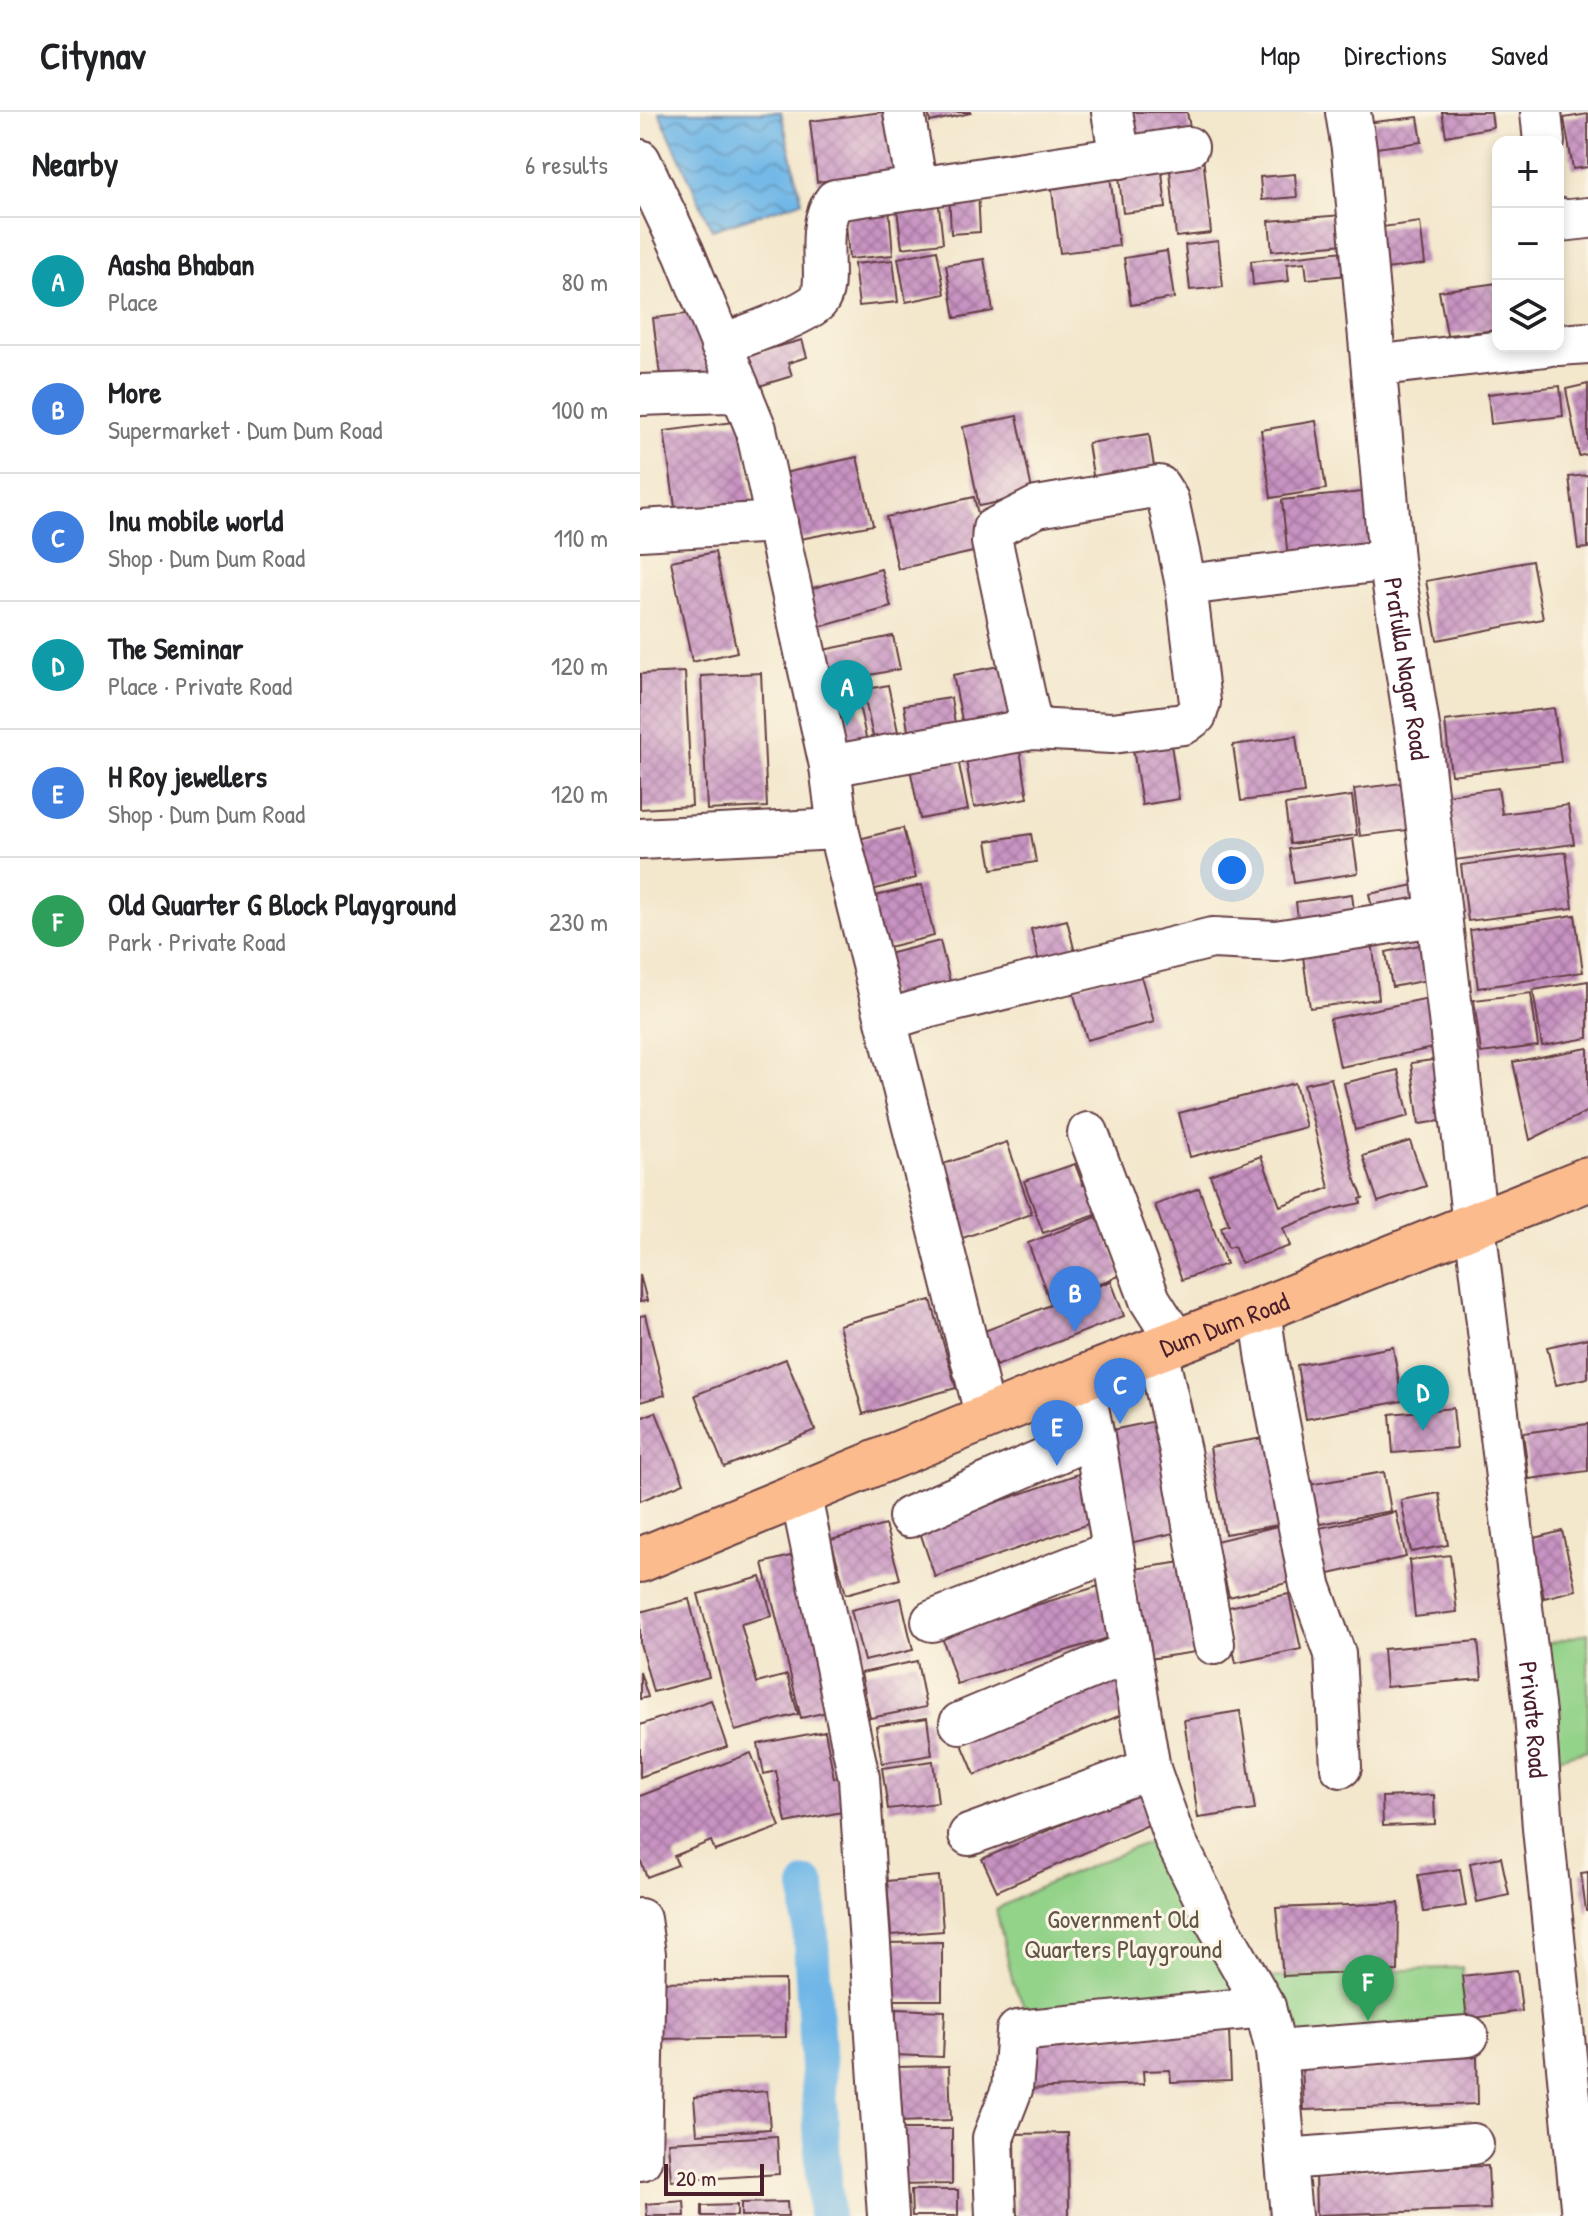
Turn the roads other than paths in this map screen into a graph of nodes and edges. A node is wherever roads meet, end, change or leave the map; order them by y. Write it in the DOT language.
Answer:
graph roads {
  1 [pos="904,112"];
  2 [pos="1112,112"];
  3 [pos="1348,112"];
  4 [pos="1541,112"];
  5 [pos="1543,136"];
  6 [pos="1188,147"];
  7 [pos="1120,158"];
  8 [pos="640,160"];
  9 [pos="917,188"];
  10 [pos="1588,218"];
  11 [pos="1564,221"];
  12 [pos="1588,343"];
  13 [pos="721,345"];
  14 [pos="1564,345"];
  15 [pos="1494,352"];
  16 [pos="1372,366"];
  17 [pos="640,395"];
  18 [pos="743,397"];
  19 [pos="777,522"];
  20 [pos="640,530"];
  21 [pos="1391,560"];
  22 [pos="1186,585"];
  23 [pos="1032,729"];
  24 [pos="830,766"];
  25 [pos="838,829"];
  26 [pos="640,839"];
  27 [pos="1441,915"];
  28 [pos="887,1020"];
  29 [pos="1088,1133"];
  30 [pos="1588,1179"];
  31 [pos="1475,1225"];
  32 [pos="1260,1310"];
  33 [pos="1166,1346"];
  34 [pos="1082,1378"];
  35 [pos="986,1418"];
  36 [pos="1094,1437"];
  37 [pos="800,1492"];
  38 [pos="909,1517"];
  39 [pos="1113,1551"];
  40 [pos="640,1560"];
  41 [pos="932,1621"];
  42 [pos="1214,1644"];
  43 [pos="1130,1652"];
  44 [pos="960,1723"];
  45 [pos="1341,1767"];
  46 [pos="1150,1769"];
  47 [pos="969,1835"];
  48 [pos="640,1919"];
  49 [pos="1265,2007"];
  50 [pos="1468,2036"];
  51 [pos="1276,2051"];
  52 [pos="1473,2144"];
  53 [pos="1286,2159"];
  54 [pos="641,2160"];
  55 [pos="888,2216"];
  56 [pos="996,2216"];
  57 [pos="1291,2216"];
  58 [pos="1582,2216"];
  1 -- 9 [label="street"];
  2 -- 7 [label="street"];
  3 -- 16 [label="street, Prafulla Nagar Road"];
  4 -- 5 [label="street"];
  6 -- 7 [label="street"];
  7 -- 9 [label="street"];
  8 -- 13 [label="street"];
  9 -- 13 [label="street"];
  10 -- 11 [label="street"];
  12 -- 14 [label="street"];
  13 -- 18 [label="street"];
  15 -- 16 [label="street"];
  16 -- 21 [label="street, Prafulla Nagar Road"];
  17 -- 18 [label="street"];
  18 -- 19 [label="street"];
  19 -- 20 [label="street"];
  19 -- 24 [label="street"];
  21 -- 22 [label="street"];
  21 -- 27 [label="street, Prafulla Nagar Road"];
  22 -- 23 [label="street"];
  22 -- 23 [label="street"];
  23 -- 24 [label="street"];
  24 -- 25 [label="street"];
  25 -- 26 [label="street"];
  25 -- 28 [label="street"];
  27 -- 28 [label="street"];
  27 -- 31 [label="street, Prafulla Nagar Road"];
  28 -- 35 [label="street"];
  29 -- 33 [label="street"];
  30 -- 31 [label="main road, Dum Dum Road"];
  31 -- 32 [label="main road, Dum Dum Road"];
  31 -- 58 [label="street, Private Road"];
  32 -- 33 [label="main road, Dum Dum Road"];
  32 -- 45 [label="street"];
  33 -- 34 [label="main road, Dum Dum Road"];
  33 -- 42 [label="street"];
  34 -- 35 [label="main road, Dum Dum Road"];
  34 -- 36 [label="street"];
  35 -- 37 [label="main road, Dum Dum Road"];
  36 -- 38 [label="street"];
  36 -- 39 [label="street"];
  37 -- 40 [label="main road, Dum Dum Road"];
  37 -- 55 [label="street"];
  39 -- 41 [label="street"];
  39 -- 43 [label="street"];
  43 -- 44 [label="street"];
  43 -- 46 [label="street"];
  46 -- 47 [label="street"];
  46 -- 49 [label="street"];
  48 -- 54 [label="street"];
  49 -- 51 [label="street"];
  49 -- 56 [label="street"];
  50 -- 51 [label="street"];
  51 -- 53 [label="street"];
  52 -- 53 [label="street"];
  53 -- 57 [label="street"];
}
